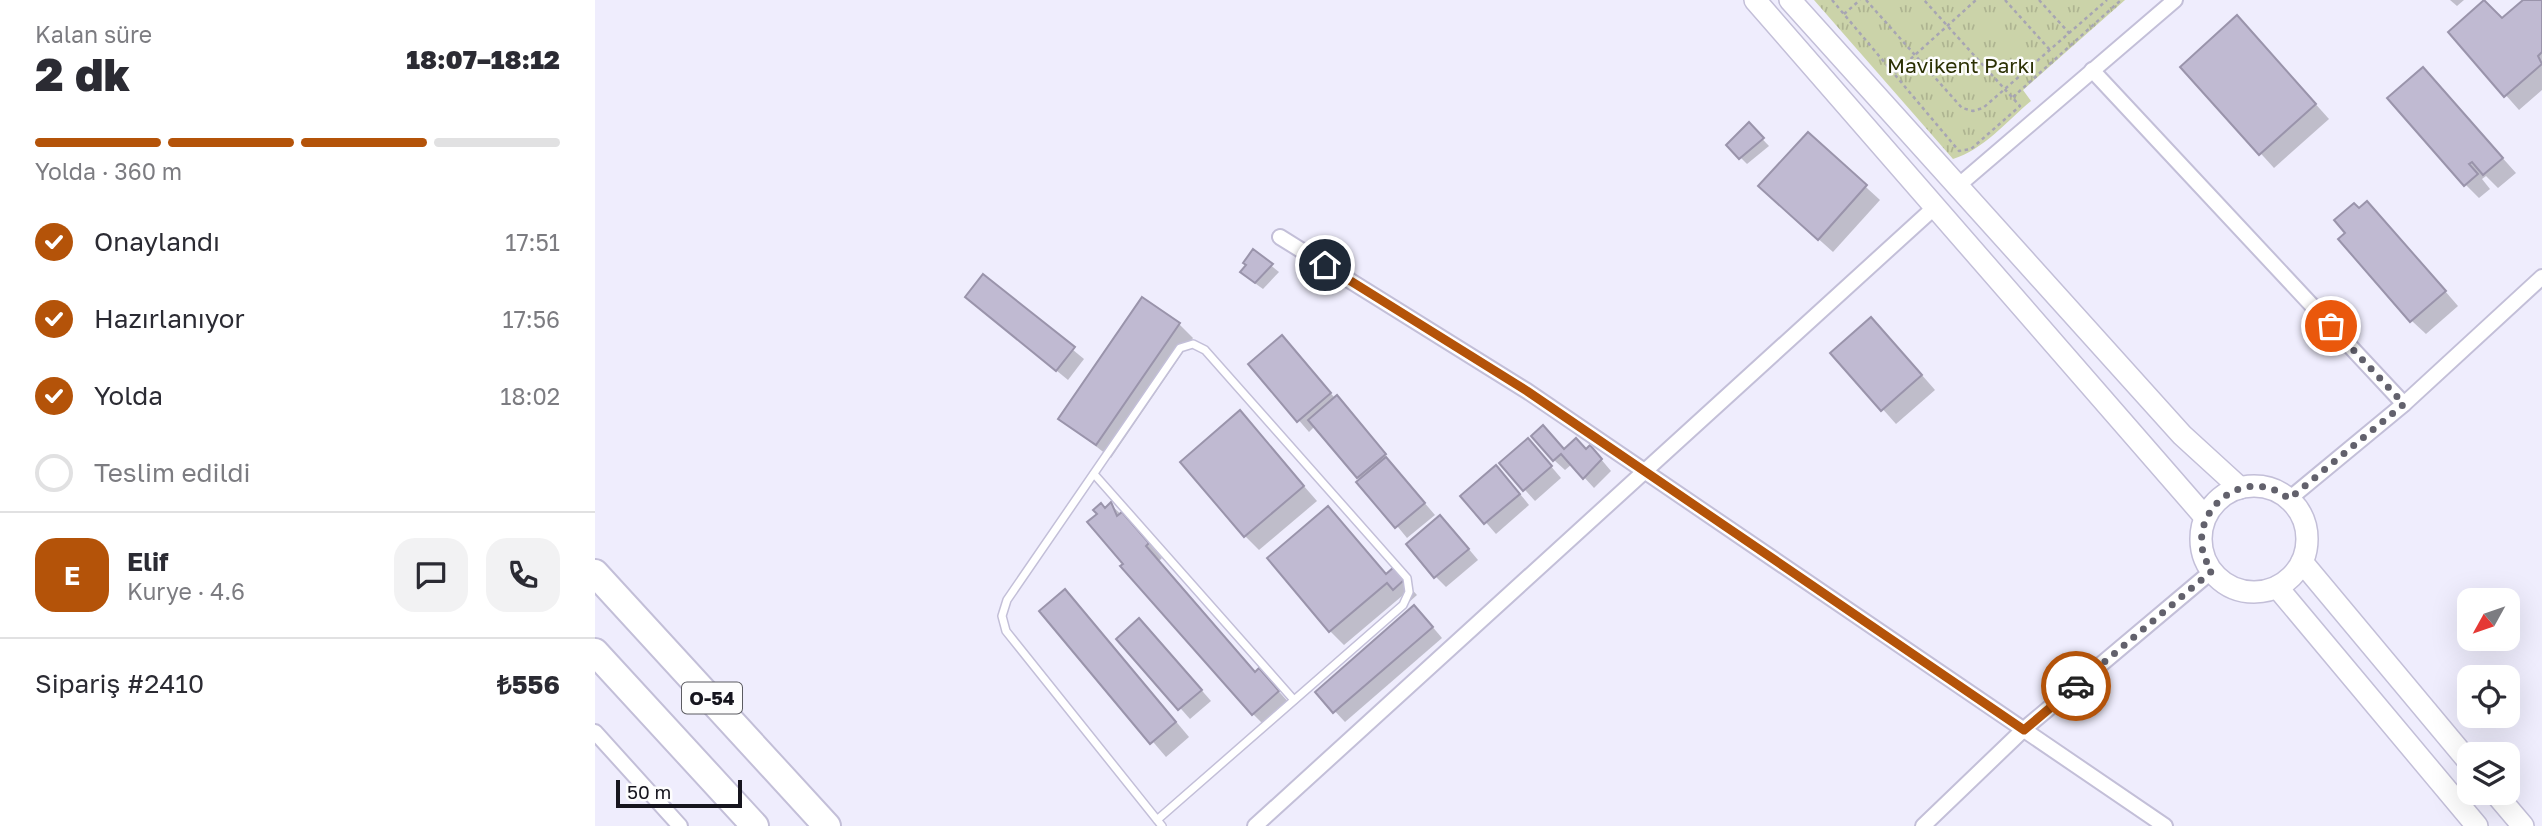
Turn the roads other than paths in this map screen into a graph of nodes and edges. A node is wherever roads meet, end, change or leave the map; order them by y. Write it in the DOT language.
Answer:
graph roads {
  1 [pos="1755,0"];
  2 [pos="1790,0"];
  3 [pos="2175,0"];
  4 [pos="2092,70"];
  5 [pos="1959,186"];
  6 [pos="1936,206"];
  7 [pos="1280,237"];
  8 [pos="2542,277"];
  9 [pos="2404,404"];
  10 [pos="1645,472"];
  11 [pos="1094,474"];
  12 [pos="2240,488"];
  13 [pos="2289,499"];
  14 [pos="2205,517"];
  15 [pos="2302,562"];
  16 [pos="2212,571"];
  17 [pos="595,573"];
  18 [pos="2277,587"];
  19 [pos="595,652"];
  20 [pos="1294,700"];
  21 [pos="2024,730"];
  22 [pos="595,732"];
  23 [pos="2457,748"];
  24 [pos="2505,805"];
  25 [pos="1160,823"];
  26 [pos="680,826"];
  27 [pos="755,826"];
  28 [pos="827,826"];
  29 [pos="1255,826"];
  30 [pos="1923,826"];
  31 [pos="2165,826"];
  32 [pos="2477,826"];
  33 [pos="2523,826"];
  1 -- 6 [label="main road"];
  2 -- 5 [label="main road"];
  3 -- 4 [label="street"];
  4 -- 5 [label="street"];
  4 -- 9 [label="street"];
  5 -- 12 [label="main road"];
  6 -- 10 [label="street"];
  6 -- 14 [label="main road"];
  7 -- 10 [label="street"];
  8 -- 9 [label="street"];
  9 -- 13 [label="street"];
  10 -- 21 [label="street"];
  10 -- 29 [label="street"];
  11 -- 20 [label="lane"];
  11 -- 20 [label="lane"];
  11 -- 25 [label="lane"];
  12 -- 13 [label="main road"];
  12 -- 14 [label="main road"];
  13 -- 15 [label="main road"];
  14 -- 16 [label="main road"];
  15 -- 18 [label="main road"];
  15 -- 23 [label="main road"];
  16 -- 18 [label="main road"];
  16 -- 21 [label="street"];
  17 -- 28 [label="highway, O-54"];
  18 -- 32 [label="main road"];
  19 -- 27 [label="highway, O-54"];
  20 -- 25 [label="lane"];
  21 -- 30 [label="street"];
  21 -- 31 [label="street"];
  22 -- 26 [label="street"];
  24 -- 33 [label="main road"];
}
